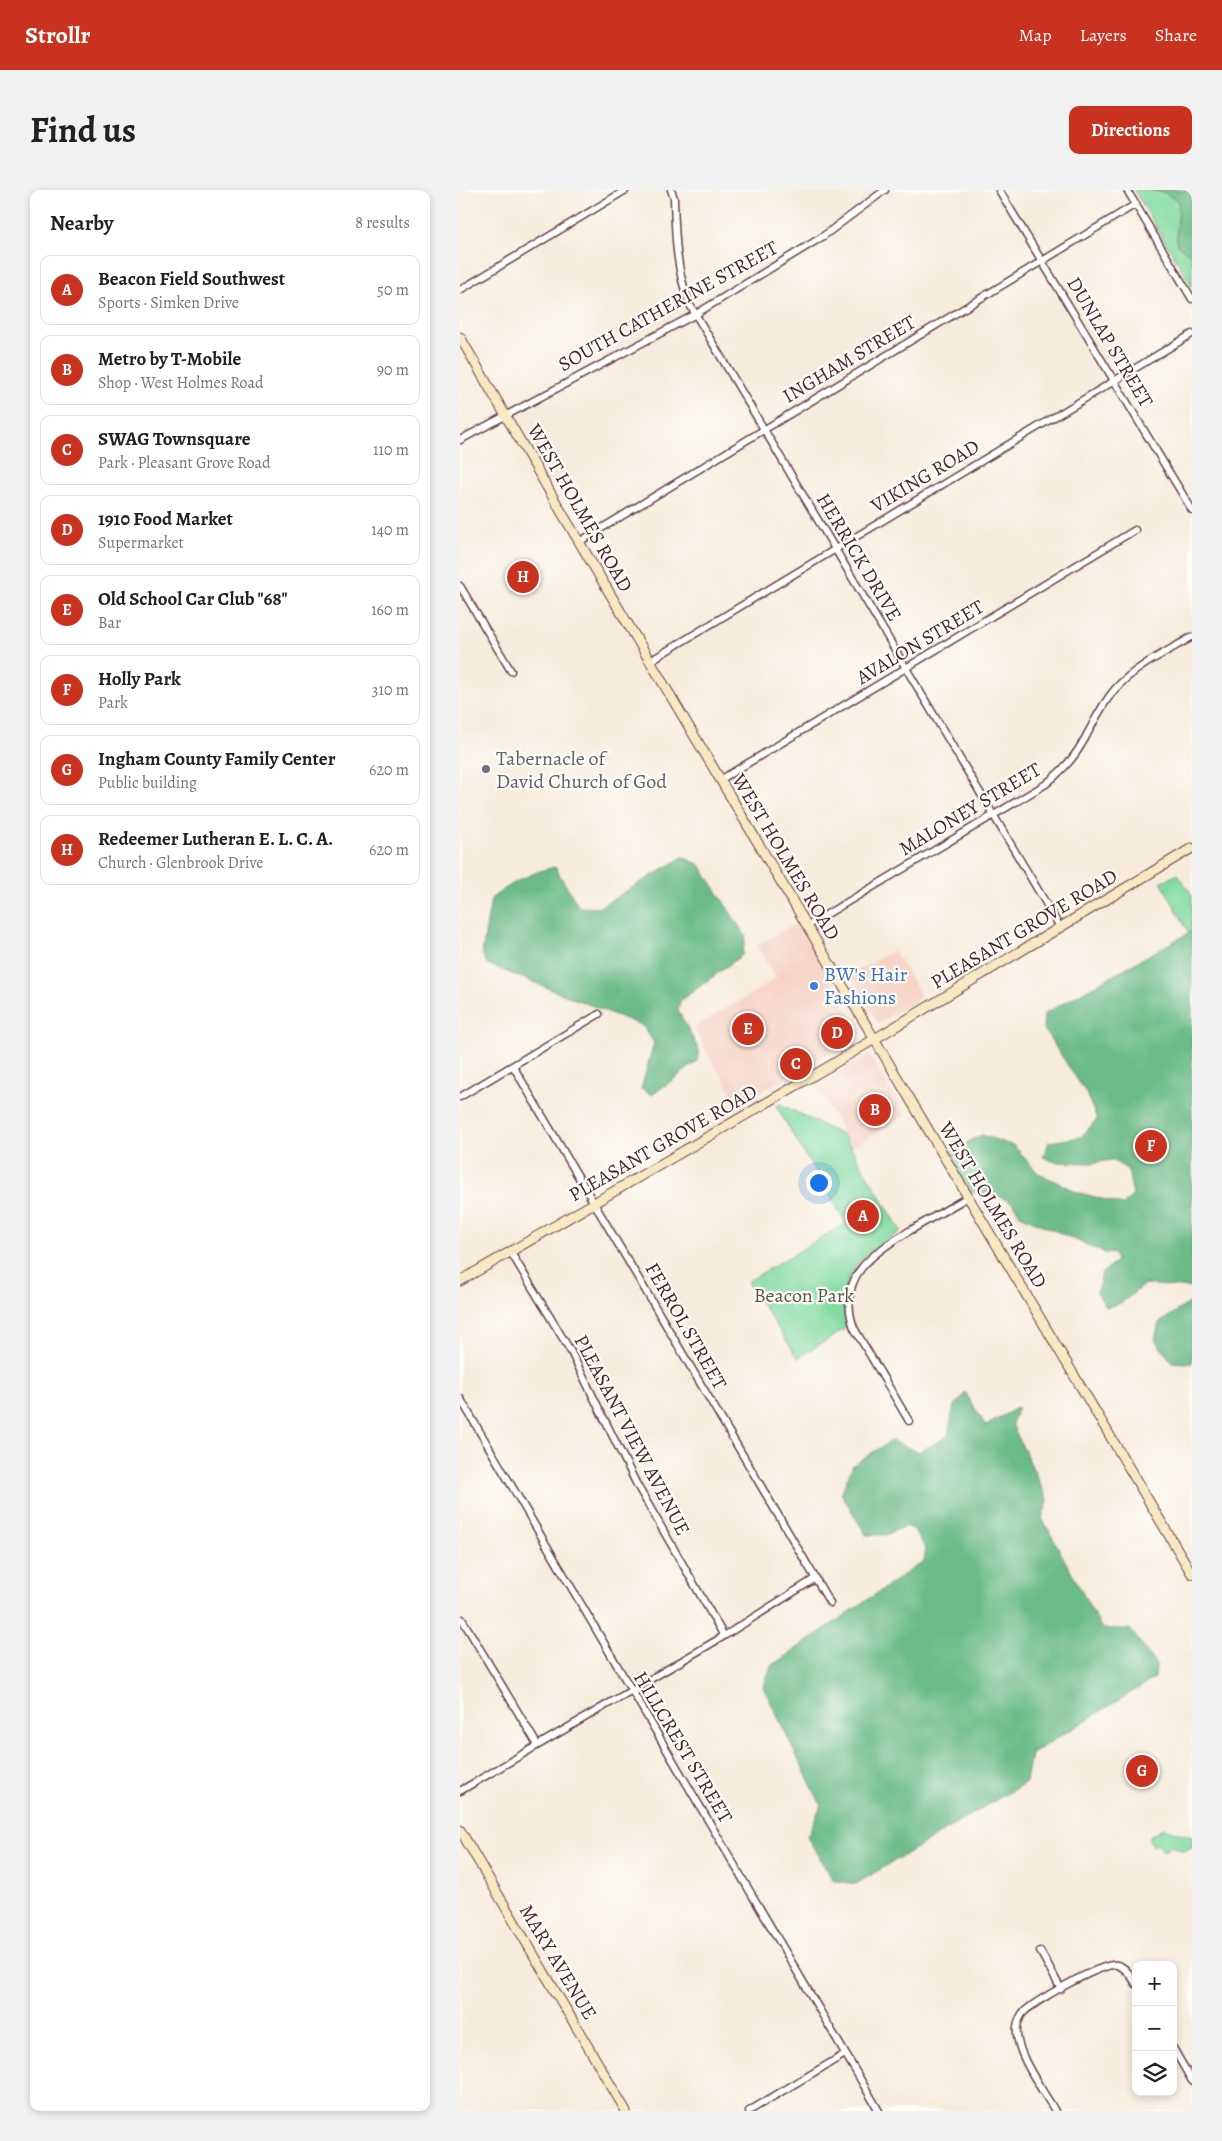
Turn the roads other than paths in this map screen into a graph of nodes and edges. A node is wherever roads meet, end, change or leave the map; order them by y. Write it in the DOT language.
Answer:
graph roads {
  1 [pos="626,190"];
  2 [pos="671,190"];
  3 [pos="885,190"];
  4 [pos="999,190"];
  5 [pos="1127,190"];
  6 [pos="1136,204"];
  7 [pos="1042,261"];
  8 [pos="460,290"];
  9 [pos="1192,298"];
  10 [pos="696,314"];
  11 [pos="1192,334"];
  12 [pos="460,337"];
  13 [pos="1114,381"];
  14 [pos="504,415"];
  15 [pos="764,430"];
  16 [pos="460,440"];
  17 [pos="1192,510"];
  18 [pos="1135,530"];
  19 [pos="579,542"];
  20 [pos="835,549"];
  21 [pos="460,586"];
  22 [pos="1192,637"];
  23 [pos="650,661"];
  24 [pos="907,668"];
  25 [pos="511,671"];
  26 [pos="720,780"];
  27 [pos="993,815"];
  28 [pos="1192,848"];
  29 [pos="807,926"];
  30 [pos="1060,927"];
  31 [pos="599,1014"];
  32 [pos="875,1039"];
  33 [pos="513,1066"];
  34 [pos="460,1097"];
  35 [pos="968,1197"];
  36 [pos="595,1203"];
  37 [pos="510,1251"];
  38 [pos="460,1281"];
  39 [pos="460,1398"];
  40 [pos="910,1421"];
  41 [pos="1192,1574"];
  42 [pos="816,1578"];
  43 [pos="830,1603"];
  44 [pos="462,1619"];
  45 [pos="724,1636"];
  46 [pos="630,1690"];
  47 [pos="537,1744"];
  48 [pos="460,1791"];
  49 [pos="460,1830"];
  50 [pos="1040,1951"];
  51 [pos="1132,1979"];
  52 [pos="1061,1989"];
  53 [pos="1175,2051"];
  54 [pos="845,2054"];
  55 [pos="1191,2077"];
  56 [pos="626,2111"];
  57 [pos="749,2111"];
  58 [pos="879,2111"];
  59 [pos="1055,2111"];
  1 -- 8 [label="street"];
  2 -- 10 [label="street, HERRICK DRIVE"];
  3 -- 10 [label="street, SOUTH CATHERINE STREET"];
  4 -- 7 [label="street, DUNLAP STREET"];
  5 -- 6 [label="street"];
  6 -- 7 [label="street, INGHAM STREET"];
  6 -- 9 [label="street"];
  7 -- 13 [label="street, DUNLAP STREET"];
  7 -- 15 [label="street, INGHAM STREET"];
  10 -- 14 [label="street, SOUTH CATHERINE STREET"];
  10 -- 15 [label="street, HERRICK DRIVE"];
  11 -- 13 [label="street, VIKING ROAD"];
  12 -- 14 [label="street, WEST HOLMES ROAD"];
  13 -- 17 [label="street, DUNLAP STREET"];
  13 -- 20 [label="street, VIKING ROAD"];
  14 -- 16 [label="street, SOUTH CATHERINE STREET"];
  14 -- 19 [label="street, WEST HOLMES ROAD"];
  15 -- 19 [label="street, INGHAM STREET"];
  15 -- 20 [label="street, HERRICK DRIVE"];
  18 -- 24 [label="street, AVALON STREET"];
  19 -- 23 [label="street, WEST HOLMES ROAD"];
  20 -- 23 [label="street, VIKING ROAD"];
  20 -- 24 [label="street, HERRICK DRIVE"];
  21 -- 25 [label="street"];
  22 -- 27 [label="street, MALONEY STREET"];
  23 -- 26 [label="street, WEST HOLMES ROAD"];
  24 -- 26 [label="street, AVALON STREET"];
  24 -- 27 [label="street, HERRICK DRIVE"];
  26 -- 29 [label="street, WEST HOLMES ROAD"];
  27 -- 29 [label="street, MALONEY STREET"];
  27 -- 30 [label="street, HERRICK DRIVE"];
  28 -- 30 [label="street, PLEASANT GROVE ROAD"];
  29 -- 32 [label="street, WEST HOLMES ROAD"];
  30 -- 32 [label="street, PLEASANT GROVE ROAD"];
  31 -- 33 [label="street"];
  32 -- 35 [label="street, WEST HOLMES ROAD"];
  32 -- 36 [label="street, PLEASANT GROVE ROAD"];
  33 -- 34 [label="street"];
  33 -- 36 [label="street, FERROL STREET"];
  35 -- 40 [label="street"];
  35 -- 41 [label="street, WEST HOLMES ROAD"];
  36 -- 37 [label="street, PLEASANT GROVE ROAD"];
  36 -- 42 [label="street, FERROL STREET"];
  37 -- 38 [label="street, PLEASANT GROVE ROAD"];
  37 -- 45 [label="street, PLEASANT VIEW AVENUE"];
  39 -- 46 [label="street, HILLCREST STREET"];
  42 -- 43 [label="street, FERROL STREET"];
  42 -- 45 [label="street"];
  44 -- 47 [label="street"];
  45 -- 46 [label="street"];
  46 -- 47 [label="street"];
  46 -- 54 [label="street, HILLCREST STREET"];
  47 -- 48 [label="street"];
  49 -- 56 [label="street, MARY AVENUE"];
  50 -- 52 [label="street"];
  51 -- 52 [label="street"];
  52 -- 59 [label="street"];
  53 -- 55 [label="street"];
  54 -- 57 [label="street"];
  54 -- 58 [label="street, HILLCREST STREET"];
}
